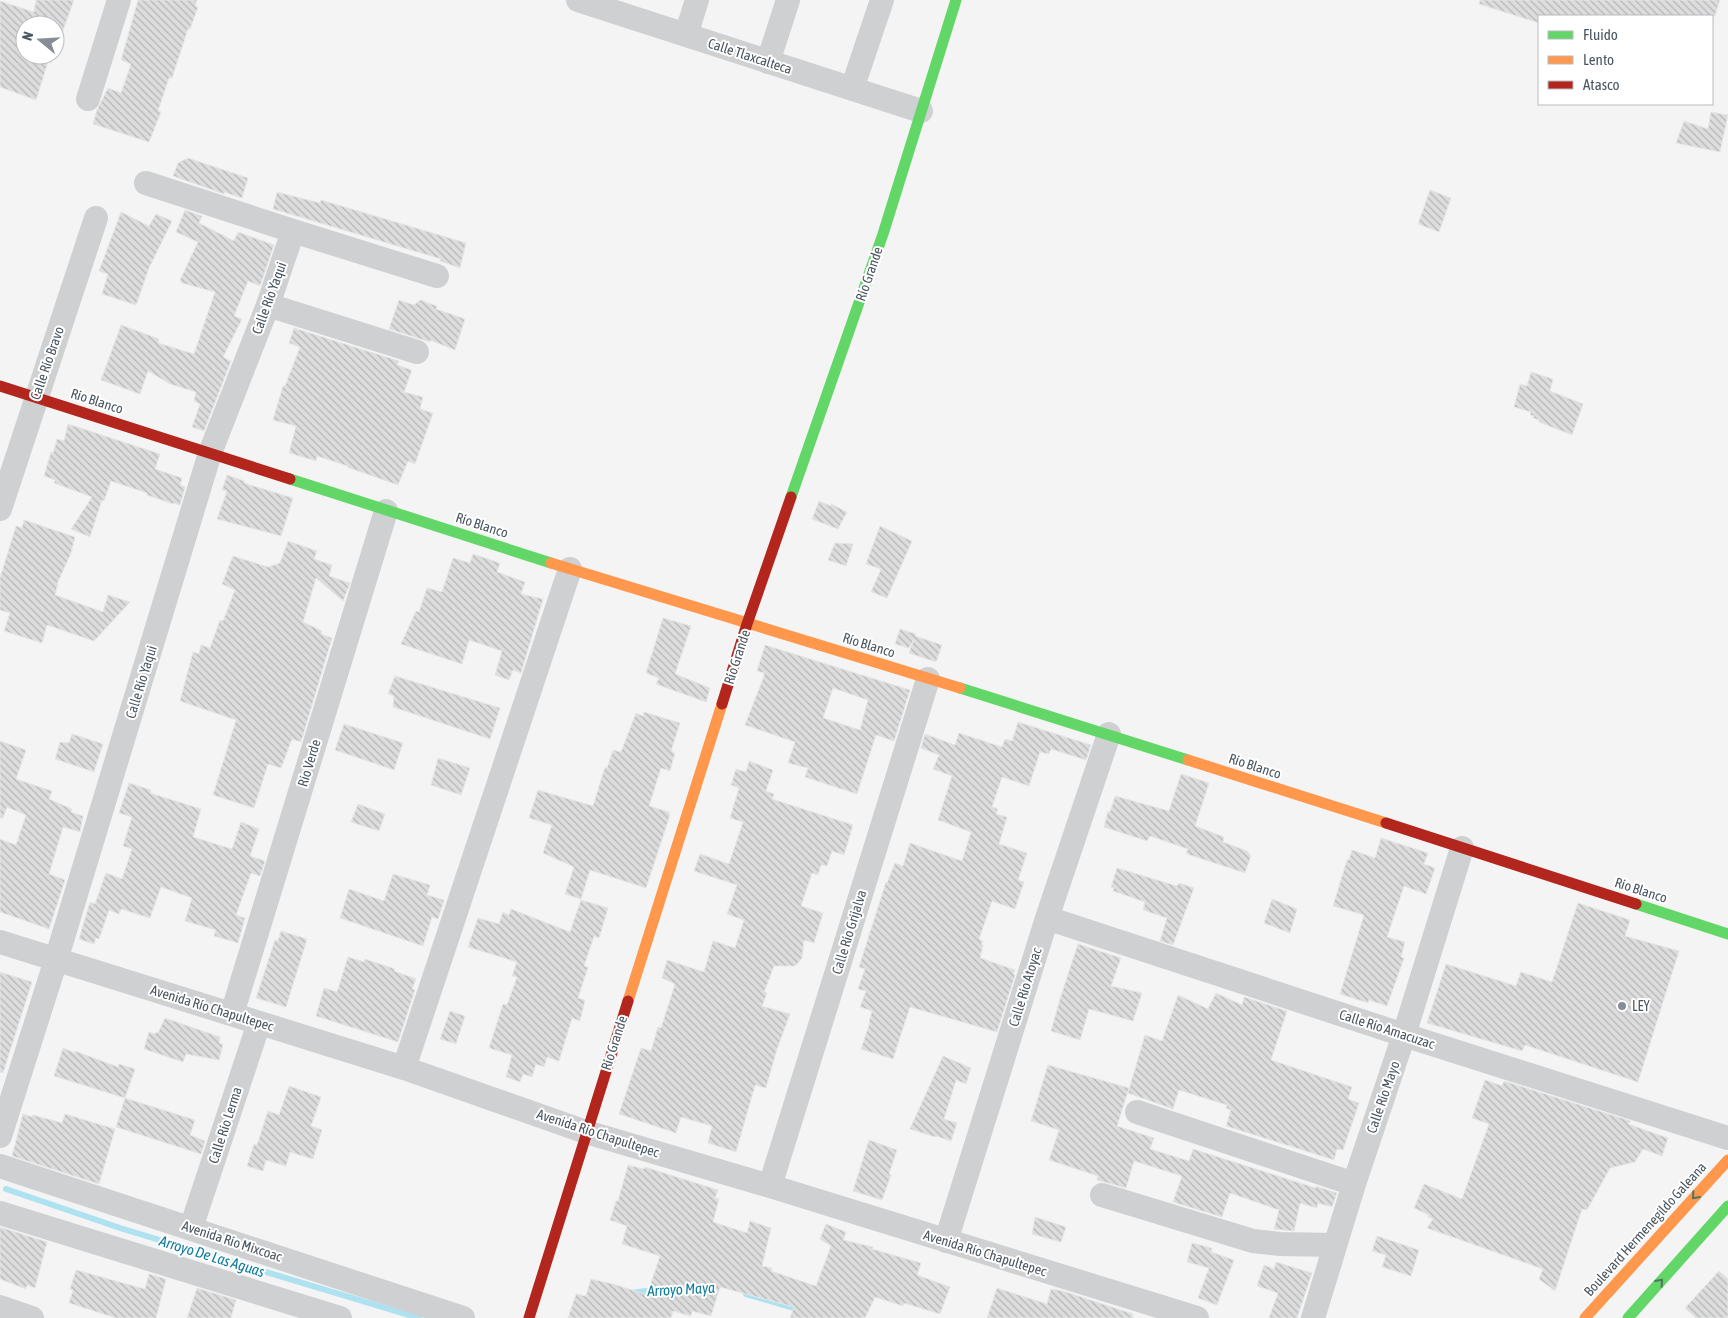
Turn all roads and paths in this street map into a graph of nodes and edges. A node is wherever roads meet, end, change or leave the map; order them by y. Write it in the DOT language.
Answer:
graph roads {
  1 [pos="119,0"];
  2 [pos="578,0"];
  3 [pos="697,0"];
  4 [pos="788,0"];
  5 [pos="882,0"];
  6 [pos="956,0"];
  7 [pos="608,5"];
  8 [pos="686,35"];
  9 [pos="768,62"];
  10 [pos="852,89"];
  11 [pos="88,99"];
  12 [pos="921,111"];
  13 [pos="146,183"];
  14 [pos="96,218"];
  15 [pos="293,231"];
  16 [pos="437,276"];
  17 [pos="268,305"];
  18 [pos="417,352"];
  19 [pos="0,386"];
  20 [pos="36,397"];
  21 [pos="210,454"];
  22 [pos="0,509"];
  23 [pos="386,511"];
  24 [pos="570,569"];
  25 [pos="747,624"];
  26 [pos="928,678"];
  27 [pos="1109,734"];
  28 [pos="1462,848"];
  29 [pos="1047,918"];
  30 [pos="1728,934"];
  31 [pos="0,942"];
  32 [pos="56,960"];
  33 [pos="232,1014"];
  34 [pos="260,1023"];
  35 [pos="1404,1035"];
  36 [pos="404,1068"];
  37 [pos="1137,1112"];
  38 [pos="586,1132"];
  39 [pos="0,1136"];
  40 [pos="1728,1138"];
  41 [pos="1728,1160"];
  42 [pos="0,1166"];
  43 [pos="1354,1184"];
  44 [pos="770,1186"];
  45 [pos="1102,1195"];
  46 [pos="1728,1206"];
  47 [pos="0,1213"];
  48 [pos="191,1228"];
  49 [pos="946,1241"];
  50 [pos="1335,1245"];
  51 [pos="0,1308"];
  52 [pos="32,1318"];
  53 [pos="340,1318"];
  54 [pos="463,1318"];
  55 [pos="530,1318"];
  56 [pos="1197,1318"];
  57 [pos="1313,1318"];
  58 [pos="1585,1318"];
  59 [pos="1628,1318"];
  1 -- 11 [label="street"];
  2 -- 7 [label="street, Calle Tlaxcalteca"];
  3 -- 8 [label="street"];
  4 -- 9 [label="street"];
  5 -- 10 [label="street"];
  6 -- 12 [label="street, Río Grande"];
  7 -- 8 [label="street, Calle Tlaxcalteca"];
  8 -- 9 [label="street, Calle Tlaxcalteca"];
  9 -- 10 [label="street, Calle Tlaxcalteca"];
  10 -- 12 [label="street, Calle Tlaxcalteca"];
  12 -- 25 [label="street, Río Grande"];
  13 -- 15 [label="street"];
  14 -- 20 [label="street, Calle Río Bravo"];
  15 -- 16 [label="street"];
  15 -- 17 [label="street, Calle Río Yaqui"];
  17 -- 18 [label="street"];
  17 -- 21 [label="street, Calle Río Yaqui"];
  19 -- 20 [label="street, Río Blanco"];
  20 -- 21 [label="street, Río Blanco"];
  20 -- 22 [label="street, Calle Río Bravo"];
  21 -- 23 [label="street, Río Blanco"];
  21 -- 32 [label="street, Calle Río Yaqui"];
  23 -- 24 [label="street, Río Blanco"];
  23 -- 33 [label="street, Río Verde"];
  24 -- 25 [label="street, Río Blanco"];
  24 -- 36 [label="street"];
  25 -- 26 [label="street, Río Blanco"];
  25 -- 38 [label="street, Río Grande"];
  26 -- 27 [label="street, Río Blanco"];
  26 -- 44 [label="street, Calle Río Grijalva"];
  27 -- 28 [label="street, Río Blanco"];
  27 -- 29 [label="street, Calle Río Atoyac"];
  28 -- 30 [label="street, Río Blanco"];
  28 -- 35 [label="street, Calle Río Mayo"];
  29 -- 35 [label="street, Calle Río Amacuzac"];
  29 -- 49 [label="street, Calle Río Atoyac"];
  31 -- 32 [label="street, Avenida Río Chapultepec"];
  32 -- 33 [label="street, Avenida Río Chapultepec"];
  32 -- 39 [label="street, Calle Río Yaqui"];
  33 -- 34 [label="street, Avenida Río Chapultepec"];
  34 -- 36 [label="street, Avenida Río Chapultepec"];
  34 -- 48 [label="street, Calle Río Lerma"];
  35 -- 40 [label="street, Calle Río Amacuzac"];
  35 -- 43 [label="street, Calle Río Mayo"];
  36 -- 38 [label="street, Avenida Río Chapultepec"];
  37 -- 43 [label="street"];
  38 -- 44 [label="street, Avenida Río Chapultepec"];
  38 -- 55 [label="street, Río Grande"];
  41 -- 58 [label="street, Boulevard Hermenegildo Galeana, one-way"];
  42 -- 48 [label="street, Avenida Río Mixcoac"];
  43 -- 50 [label="street, Calle Río Mayo"];
  44 -- 49 [label="street, Avenida Río Chapultepec"];
  45 -- 50 [label="street"];
  59 -- 46 [label="street, one-way"];
  47 -- 53 [label="street"];
  48 -- 54 [label="street, Avenida Río Mixcoac"];
  49 -- 56 [label="street, Avenida Río Chapultepec"];
  50 -- 57 [label="street, Calle Río Mayo"];
  51 -- 52 [label="street"];
}
